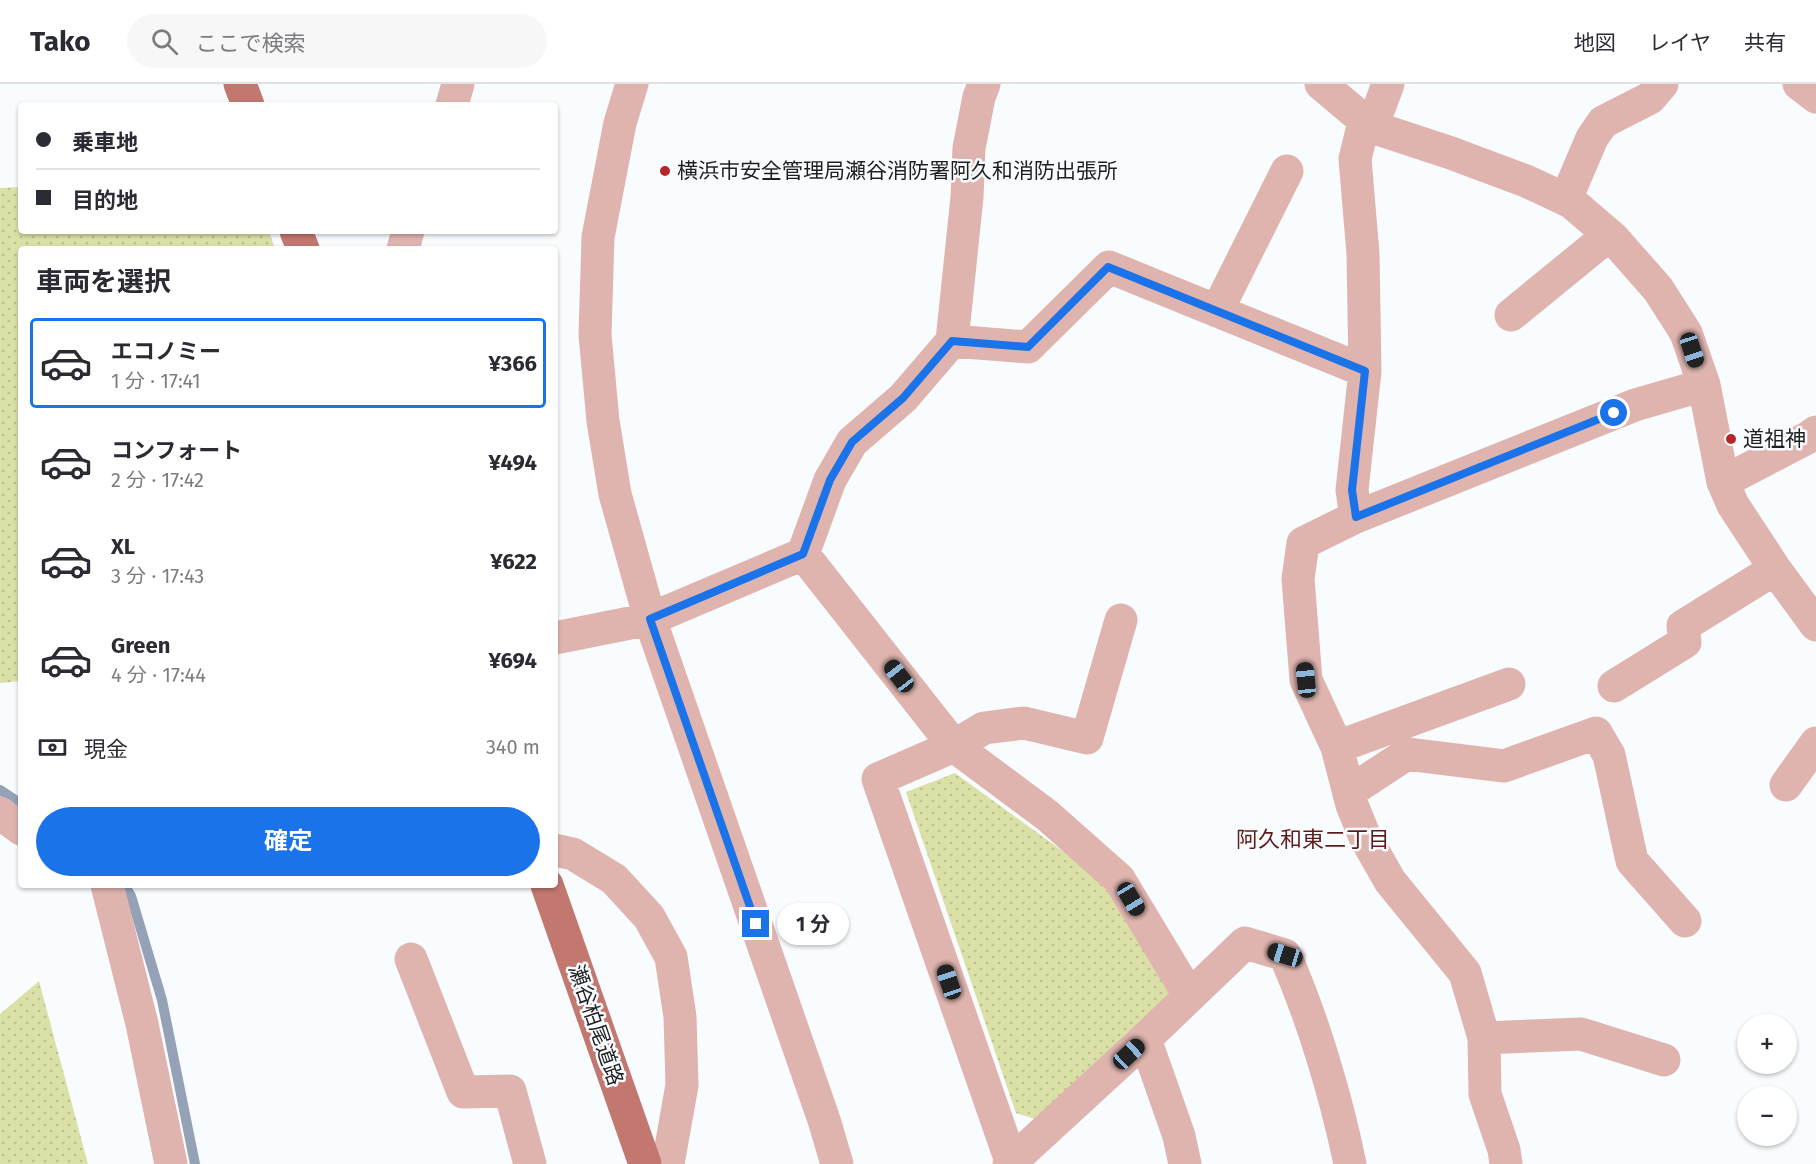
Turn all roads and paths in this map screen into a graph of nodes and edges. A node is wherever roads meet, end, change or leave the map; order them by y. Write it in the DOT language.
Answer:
graph roads {
  1 [pos="240,84"];
  2 [pos="458,84"];
  3 [pos="632,84"];
  4 [pos="984,84"];
  5 [pos="1321,84"];
  6 [pos="1388,84"];
  7 [pos="1662,84"];
  8 [pos="1799,84"];
  9 [pos="1816,97"];
  10 [pos="247,102"];
  11 [pos="453,102"];
  12 [pos="1368,124"];
  13 [pos="1287,171"];
  14 [pos="1566,200"];
  15 [pos="1609,235"];
  16 [pos="1217,311"];
  17 [pos="1511,315"];
  18 [pos="952,341"];
  19 [pos="1365,371"];
  20 [pos="1704,385"];
  21 [pos="1816,432"];
  22 [pos="1723,482"];
  23 [pos="1356,517"];
  24 [pos="803,554"];
  25 [pos="1775,569"];
  26 [pos="650,619"];
  27 [pos="1121,620"];
  28 [pos="1816,625"];
  29 [pos="558,637"];
  30 [pos="1509,684"];
  31 [pos="1614,686"];
  32 [pos="1816,743"];
  33 [pos="954,746"];
  34 [pos="1336,747"];
  35 [pos="1786,785"];
  36 [pos="1349,792"];
  37 [pos="0,813"];
  38 [pos="18,827"];
  39 [pos="558,851"];
  40 [pos="107,888"];
  41 [pos="549,888"];
  42 [pos="1685,921"];
  43 [pos="411,959"];
  44 [pos="1189,995"];
  45 [pos="1145,1038"];
  46 [pos="1484,1038"];
  47 [pos="1664,1060"];
  48 [pos="646,1161"];
  49 [pos="1011,1163"];
  50 [pos="171,1164"];
  51 [pos="530,1164"];
  52 [pos="837,1164"];
  53 [pos="1185,1164"];
  54 [pos="1350,1164"];
  55 [pos="1506,1164"];
  1 -- 10 [label="main road"];
  2 -- 11 [label="street"];
  3 -- 26 [label="street"];
  4 -- 18 [label="street"];
  5 -- 12 [label="street"];
  6 -- 12 [label="street"];
  7 -- 14 [label="street"];
  8 -- 9 [label="street"];
  12 -- 14 [label="street"];
  12 -- 19 [label="street"];
  13 -- 16 [label="street"];
  14 -- 15 [label="street"];
  15 -- 17 [label="street"];
  15 -- 20 [label="street"];
  16 -- 18 [label="street"];
  16 -- 19 [label="street"];
  18 -- 24 [label="street"];
  19 -- 23 [label="street"];
  20 -- 22 [label="street"];
  20 -- 23 [label="street"];
  21 -- 22 [label="street"];
  22 -- 25 [label="street"];
  23 -- 34 [label="street"];
  24 -- 26 [label="street"];
  24 -- 33 [label="street"];
  25 -- 28 [label="street"];
  25 -- 31 [label="street"];
  26 -- 29 [label="street"];
  26 -- 52 [label="street"];
  27 -- 33 [label="street"];
  30 -- 34 [label="street"];
  32 -- 35 [label="street"];
  33 -- 44 [label="street"];
  33 -- 49 [label="street"];
  34 -- 36 [label="street"];
  36 -- 42 [label="street"];
  36 -- 46 [label="street"];
  37 -- 38 [label="street"];
  39 -- 48 [label="street"];
  40 -- 50 [label="street"];
  41 -- 48 [label="main road, 瀬谷柏尾道路"];
  43 -- 51 [label="street"];
  44 -- 45 [label="street"];
  44 -- 54 [label="street"];
  45 -- 49 [label="street"];
  45 -- 53 [label="street"];
  46 -- 47 [label="street"];
  46 -- 55 [label="street"];
}
